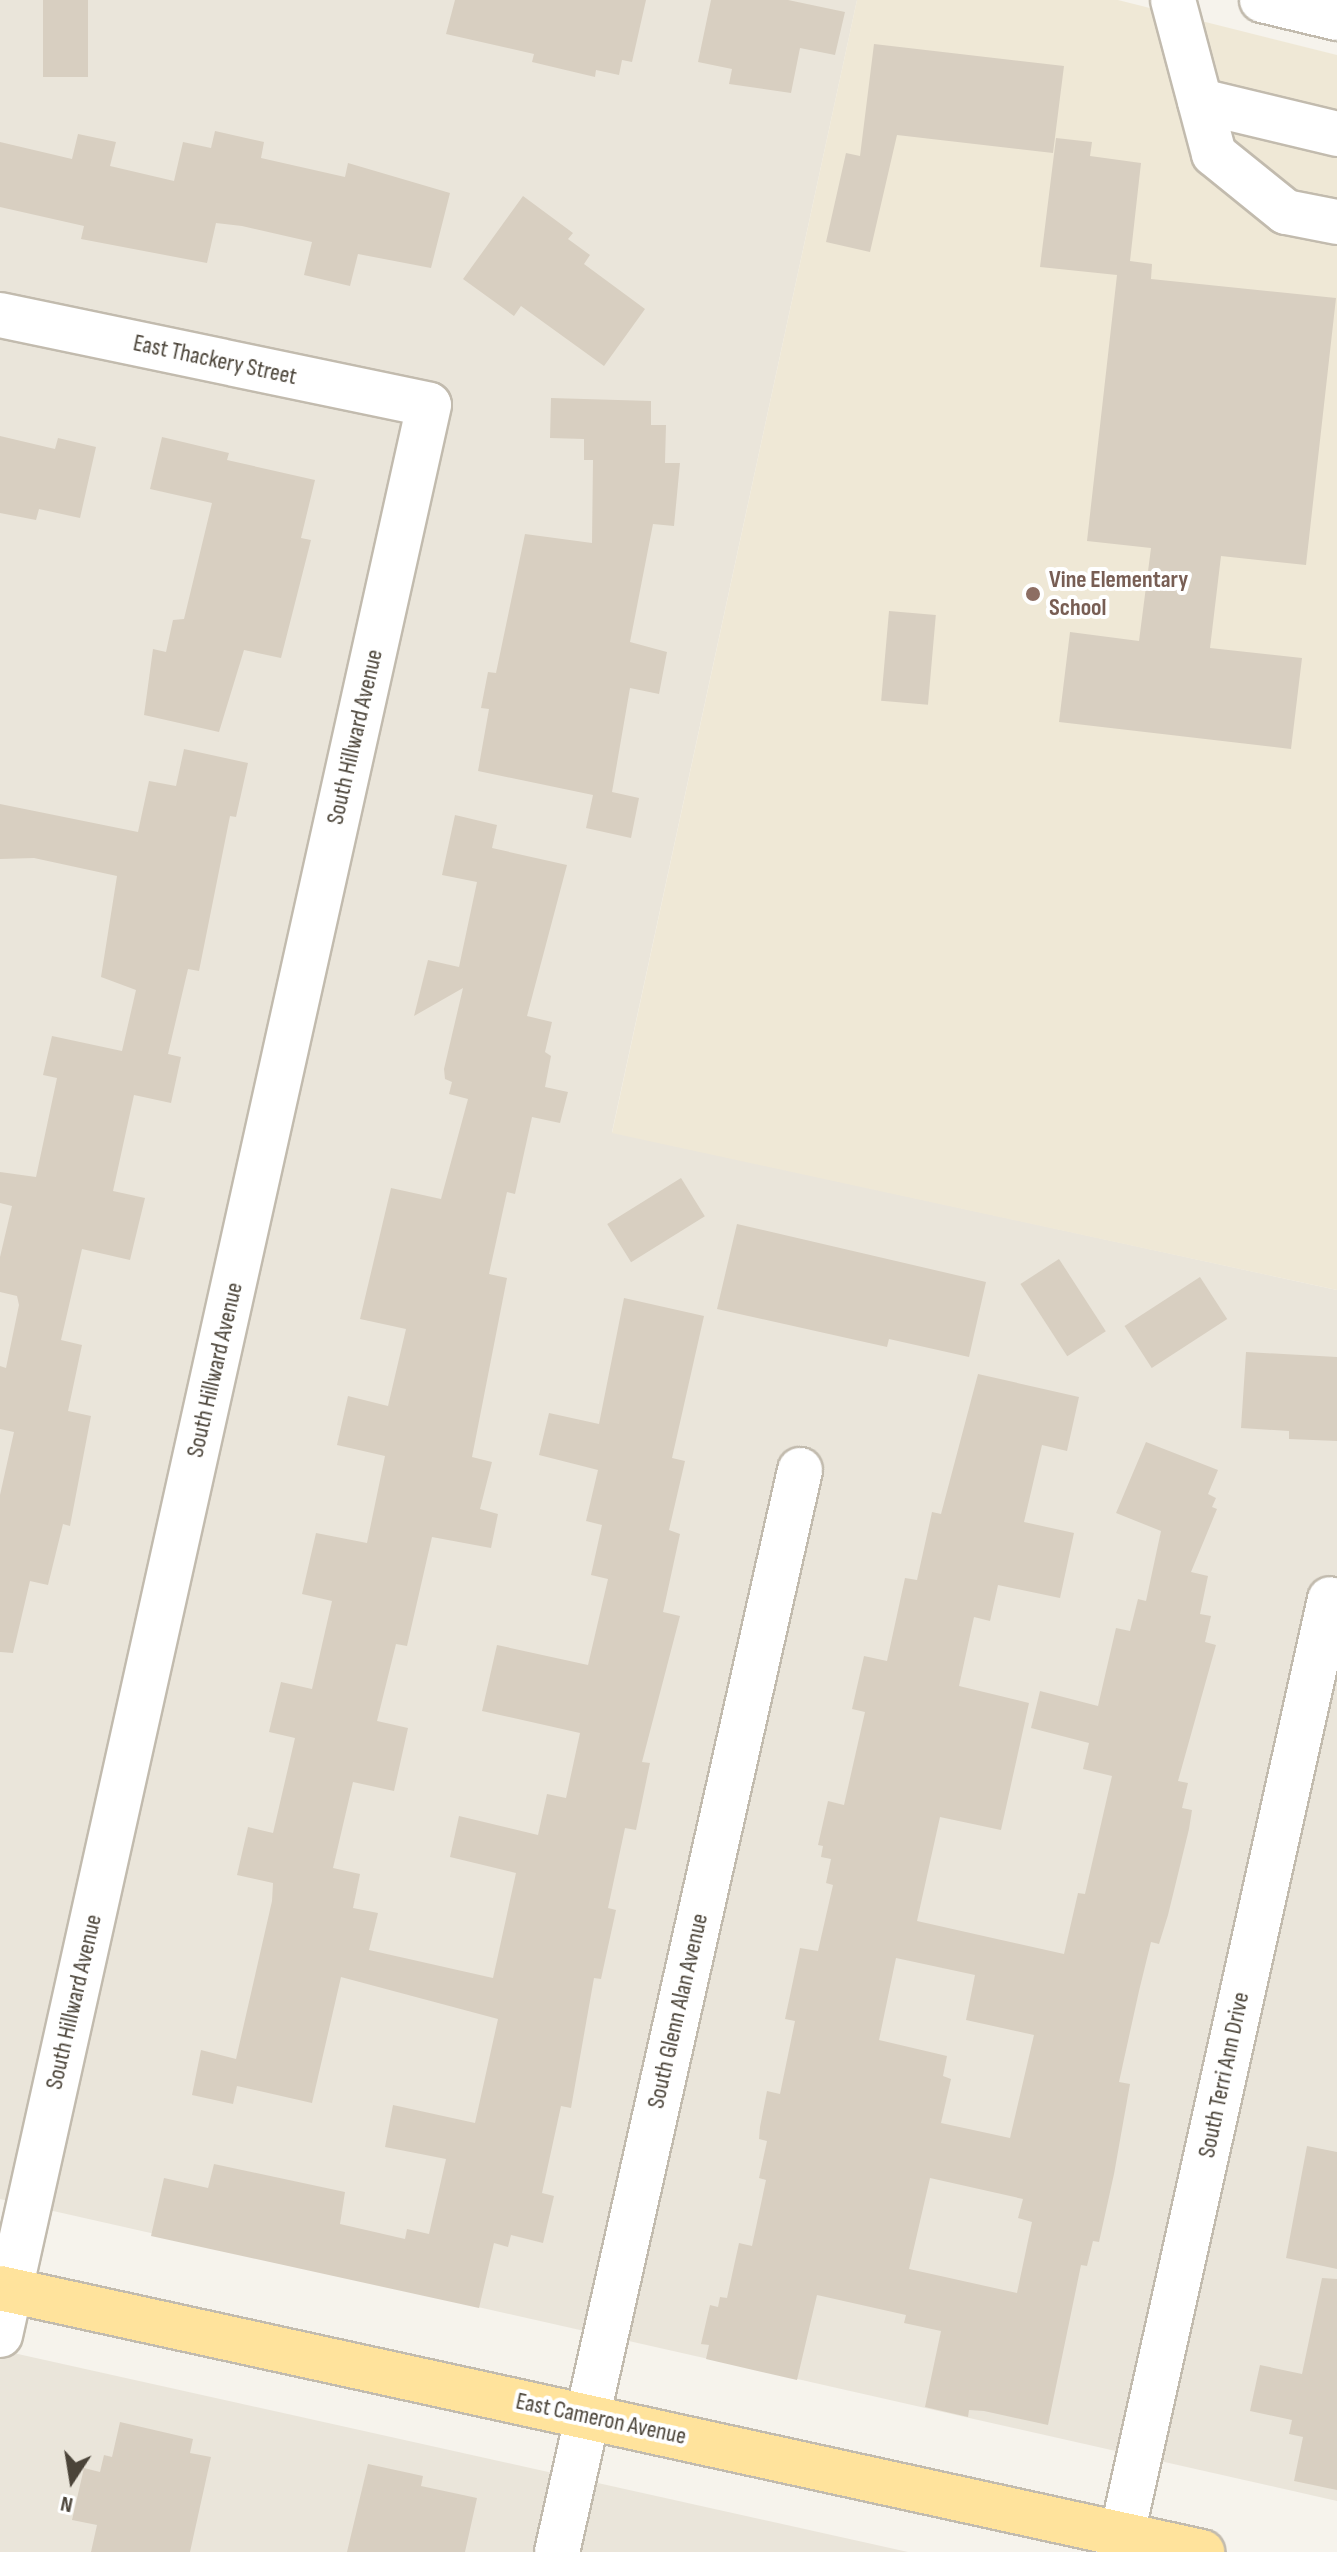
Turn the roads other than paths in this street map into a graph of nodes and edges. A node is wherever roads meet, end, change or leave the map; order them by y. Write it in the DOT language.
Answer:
graph roads {
  1 [pos="1173,0"];
  2 [pos="1262,0"];
  3 [pos="1337,18"];
  4 [pos="1200,101"];
  5 [pos="1337,134"];
  6 [pos="1337,222"];
  7 [pos="0,315"];
  8 [pos="429,405"];
  9 [pos="800,1470"];
  10 [pos="1330,1599"];
  11 [pos="5,2289"];
  12 [pos="0,2335"];
  13 [pos="586,2415"];
  14 [pos="1120,2543"];
  15 [pos="557,2552"];
  16 [pos="1202,2552"];
  1 -- 4 [label="street"];
  2 -- 3 [label="street"];
  4 -- 5 [label="street"];
  4 -- 6 [label="street"];
  7 -- 8 [label="street, East Thackery Street"];
  8 -- 11 [label="street, South Hillward Avenue"];
  9 -- 13 [label="street, South Glenn Alan Avenue"];
  10 -- 14 [label="street, South Terri Ann Drive"];
  11 -- 12 [label="street, South Hillward Avenue"];
  11 -- 13 [label="main road, East Cameron Avenue"];
  13 -- 14 [label="main road, East Cameron Avenue"];
  13 -- 15 [label="street, South Glenn Alan Avenue"];
  14 -- 16 [label="main road, East Cameron Avenue"];
}
